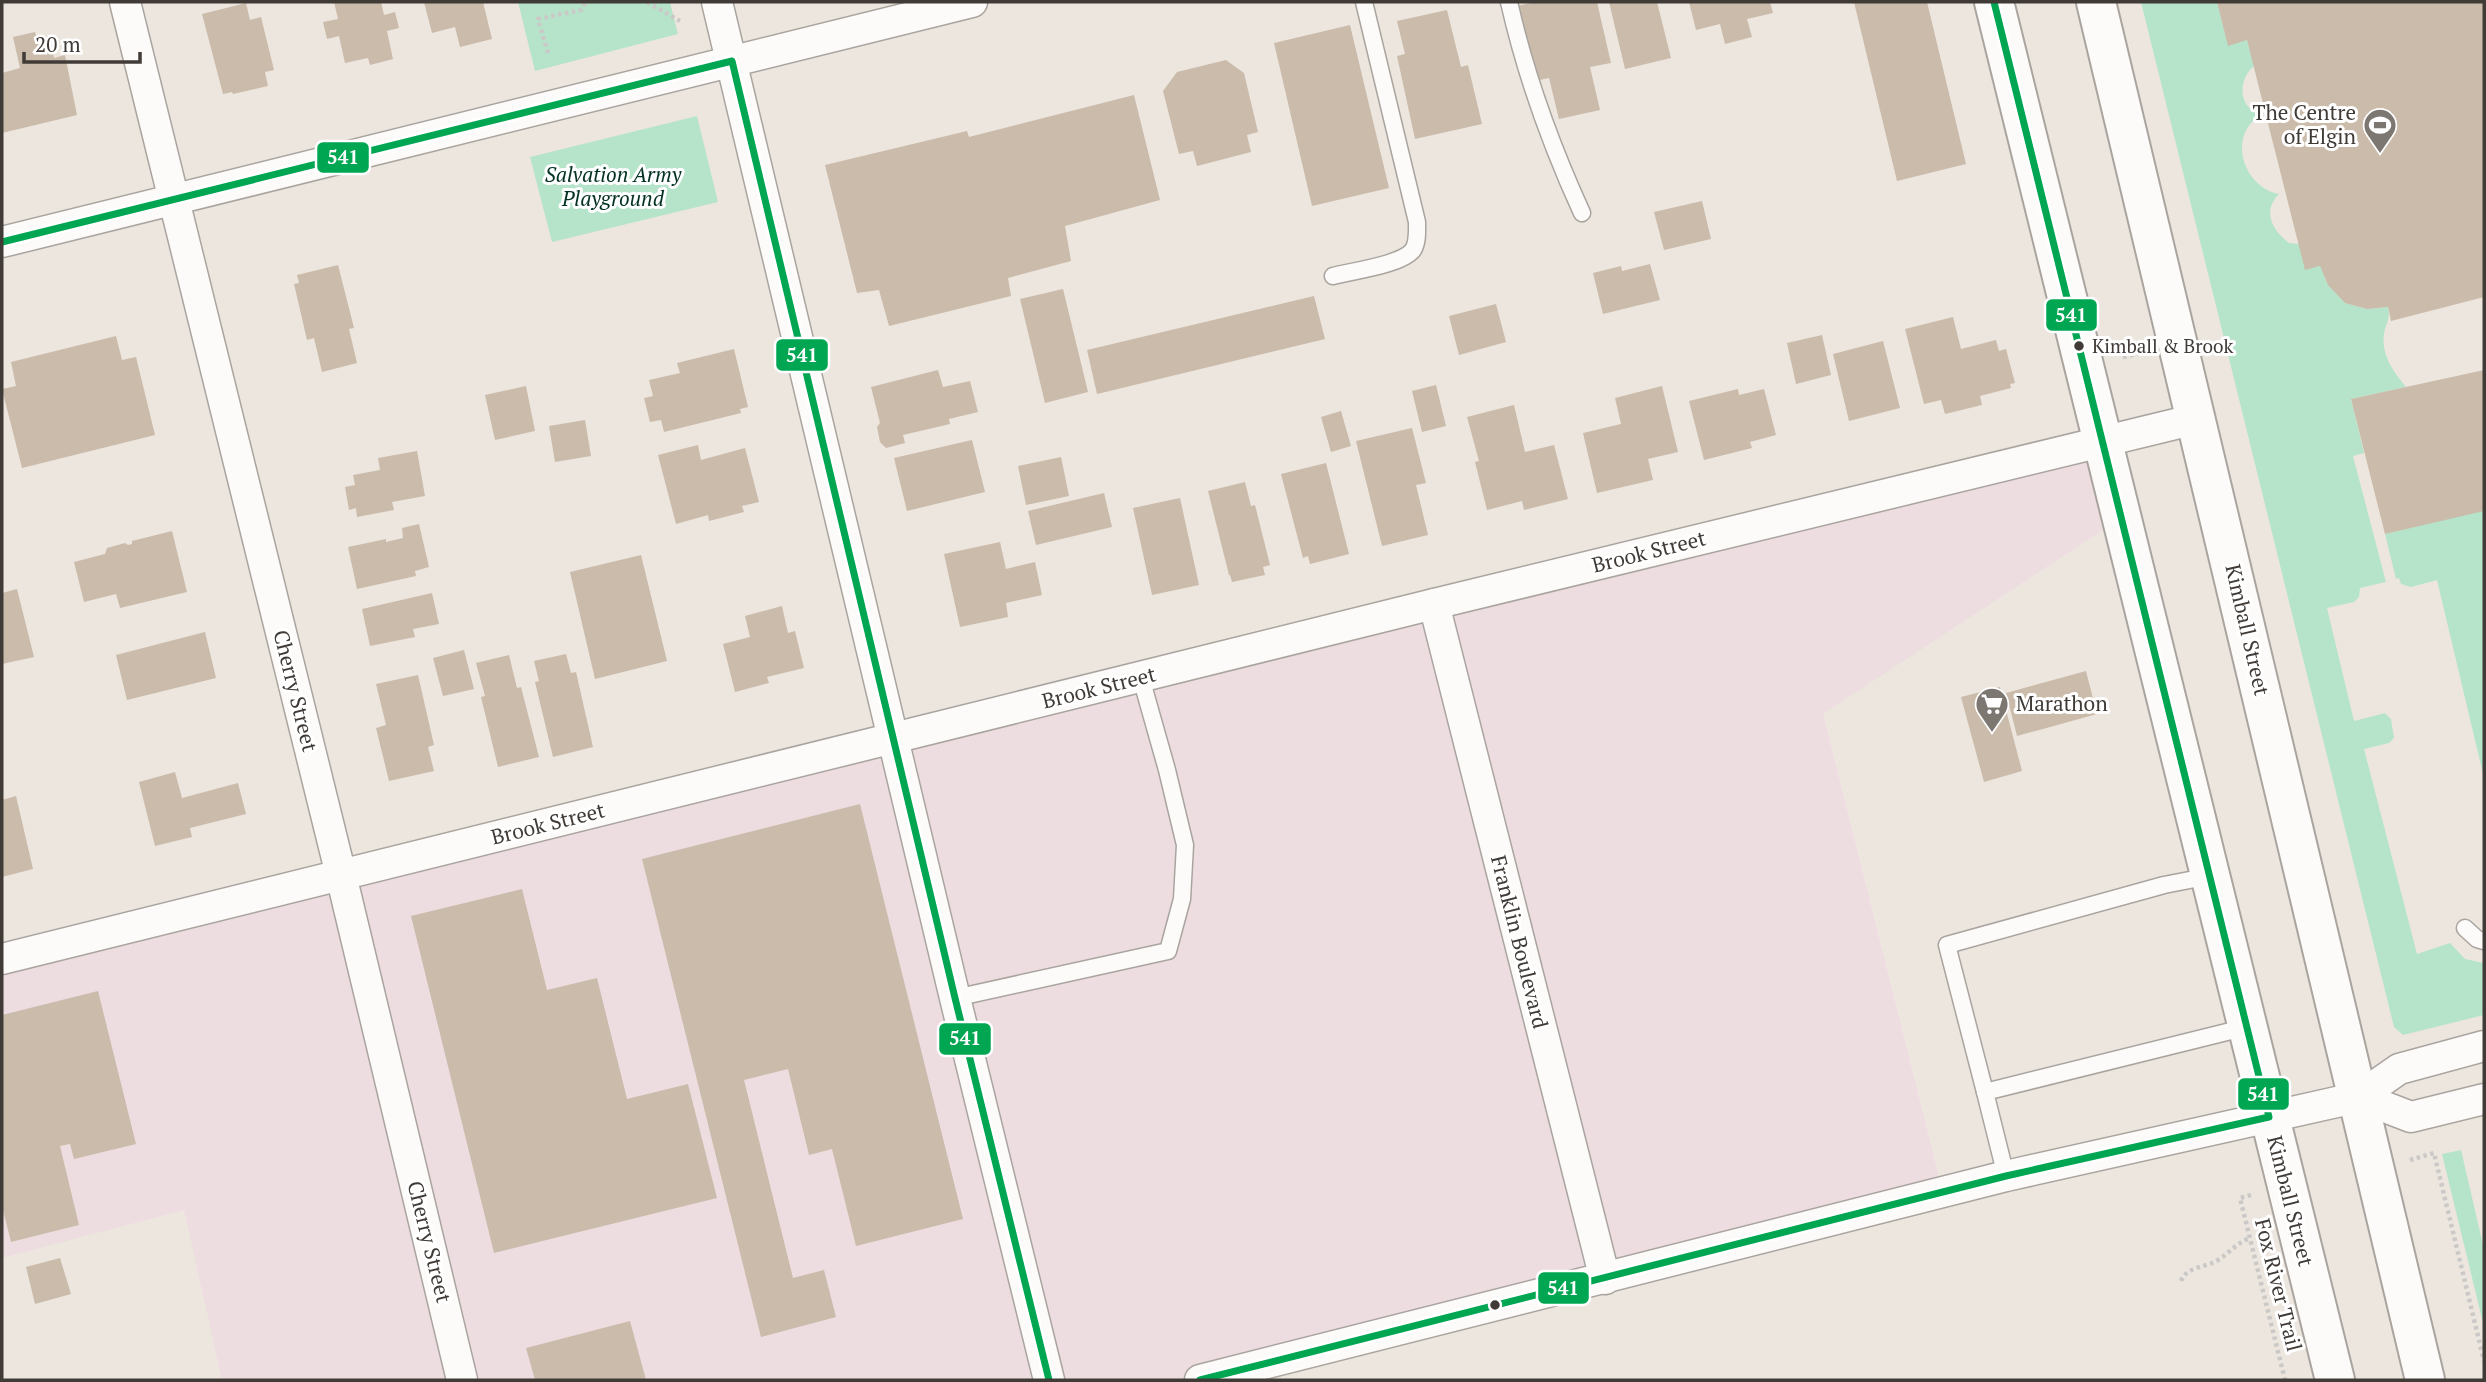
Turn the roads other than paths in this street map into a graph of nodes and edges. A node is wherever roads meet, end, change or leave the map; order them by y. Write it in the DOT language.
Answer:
graph roads {
  1 [pos="125,2"];
  2 [pos="718,2"];
  3 [pos="972,2"];
  4 [pos="1364,2"];
  5 [pos="1509,2"];
  6 [pos="1994,2"];
  7 [pos="2096,2"];
  8 [pos="732,61"];
  9 [pos="173,199"];
  10 [pos="1582,213"];
  11 [pos="2,242"];
  12 [pos="1333,276"];
  13 [pos="2196,419"];
  14 [pos="2103,442"];
  15 [pos="1434,604"];
  16 [pos="1141,678"];
  17 [pos="894,739"];
  18 [pos="341,875"];
  19 [pos="2210,876"];
  20 [pos="2465,928"];
  21 [pos="2484,941"];
  22 [pos="2,959"];
  23 [pos="954,998"];
  24 [pos="2247,1027"];
  25 [pos="2484,1046"];
  26 [pos="1986,1092"];
  27 [pos="2360,1097"];
  28 [pos="2484,1099"];
  29 [pos="2269,1117"];
  30 [pos="2006,1176"];
  31 [pos="1605,1279"];
  32 [pos="462,1380"];
  33 [pos="1049,1380"];
  34 [pos="1200,1380"];
  35 [pos="2335,1380"];
  36 [pos="2426,1380"];
  1 -- 9 [label="street, Cherry Street"];
  2 -- 8 [label="street"];
  3 -- 8 [label="street"];
  4 -- 12 [label="lane"];
  5 -- 10 [label="lane"];
  6 -- 14 [label="main road, Kimball Street"];
  7 -- 13 [label="main road, Kimball Street"];
  8 -- 9 [label="street"];
  8 -- 17 [label="street"];
  9 -- 11 [label="street"];
  9 -- 18 [label="street, Cherry Street"];
  13 -- 14 [label="street, Brook Street"];
  13 -- 27 [label="main road, Kimball Street"];
  14 -- 15 [label="street, Brook Street"];
  14 -- 19 [label="main road, Kimball Street"];
  15 -- 16 [label="street, Brook Street"];
  15 -- 31 [label="street, Franklin Boulevard"];
  16 -- 17 [label="street, Brook Street"];
  16 -- 23 [label="lane"];
  17 -- 18 [label="street, Brook Street"];
  17 -- 23 [label="street"];
  18 -- 22 [label="street, Brook Street"];
  18 -- 32 [label="street, Cherry Street"];
  19 -- 24 [label="main road, Kimball Street"];
  19 -- 26 [label="lane"];
  20 -- 21 [label="lane"];
  23 -- 33 [label="street"];
  24 -- 26 [label="lane"];
  24 -- 29 [label="main road, Kimball Street"];
  25 -- 27 [label="street"];
  26 -- 30 [label="lane"];
  27 -- 28 [label="street"];
  27 -- 29 [label="street"];
  27 -- 36 [label="main road, Kimball Street"];
  29 -- 30 [label="street"];
  29 -- 35 [label="main road, Kimball Street"];
  30 -- 31 [label="street"];
  31 -- 34 [label="street"];
}
